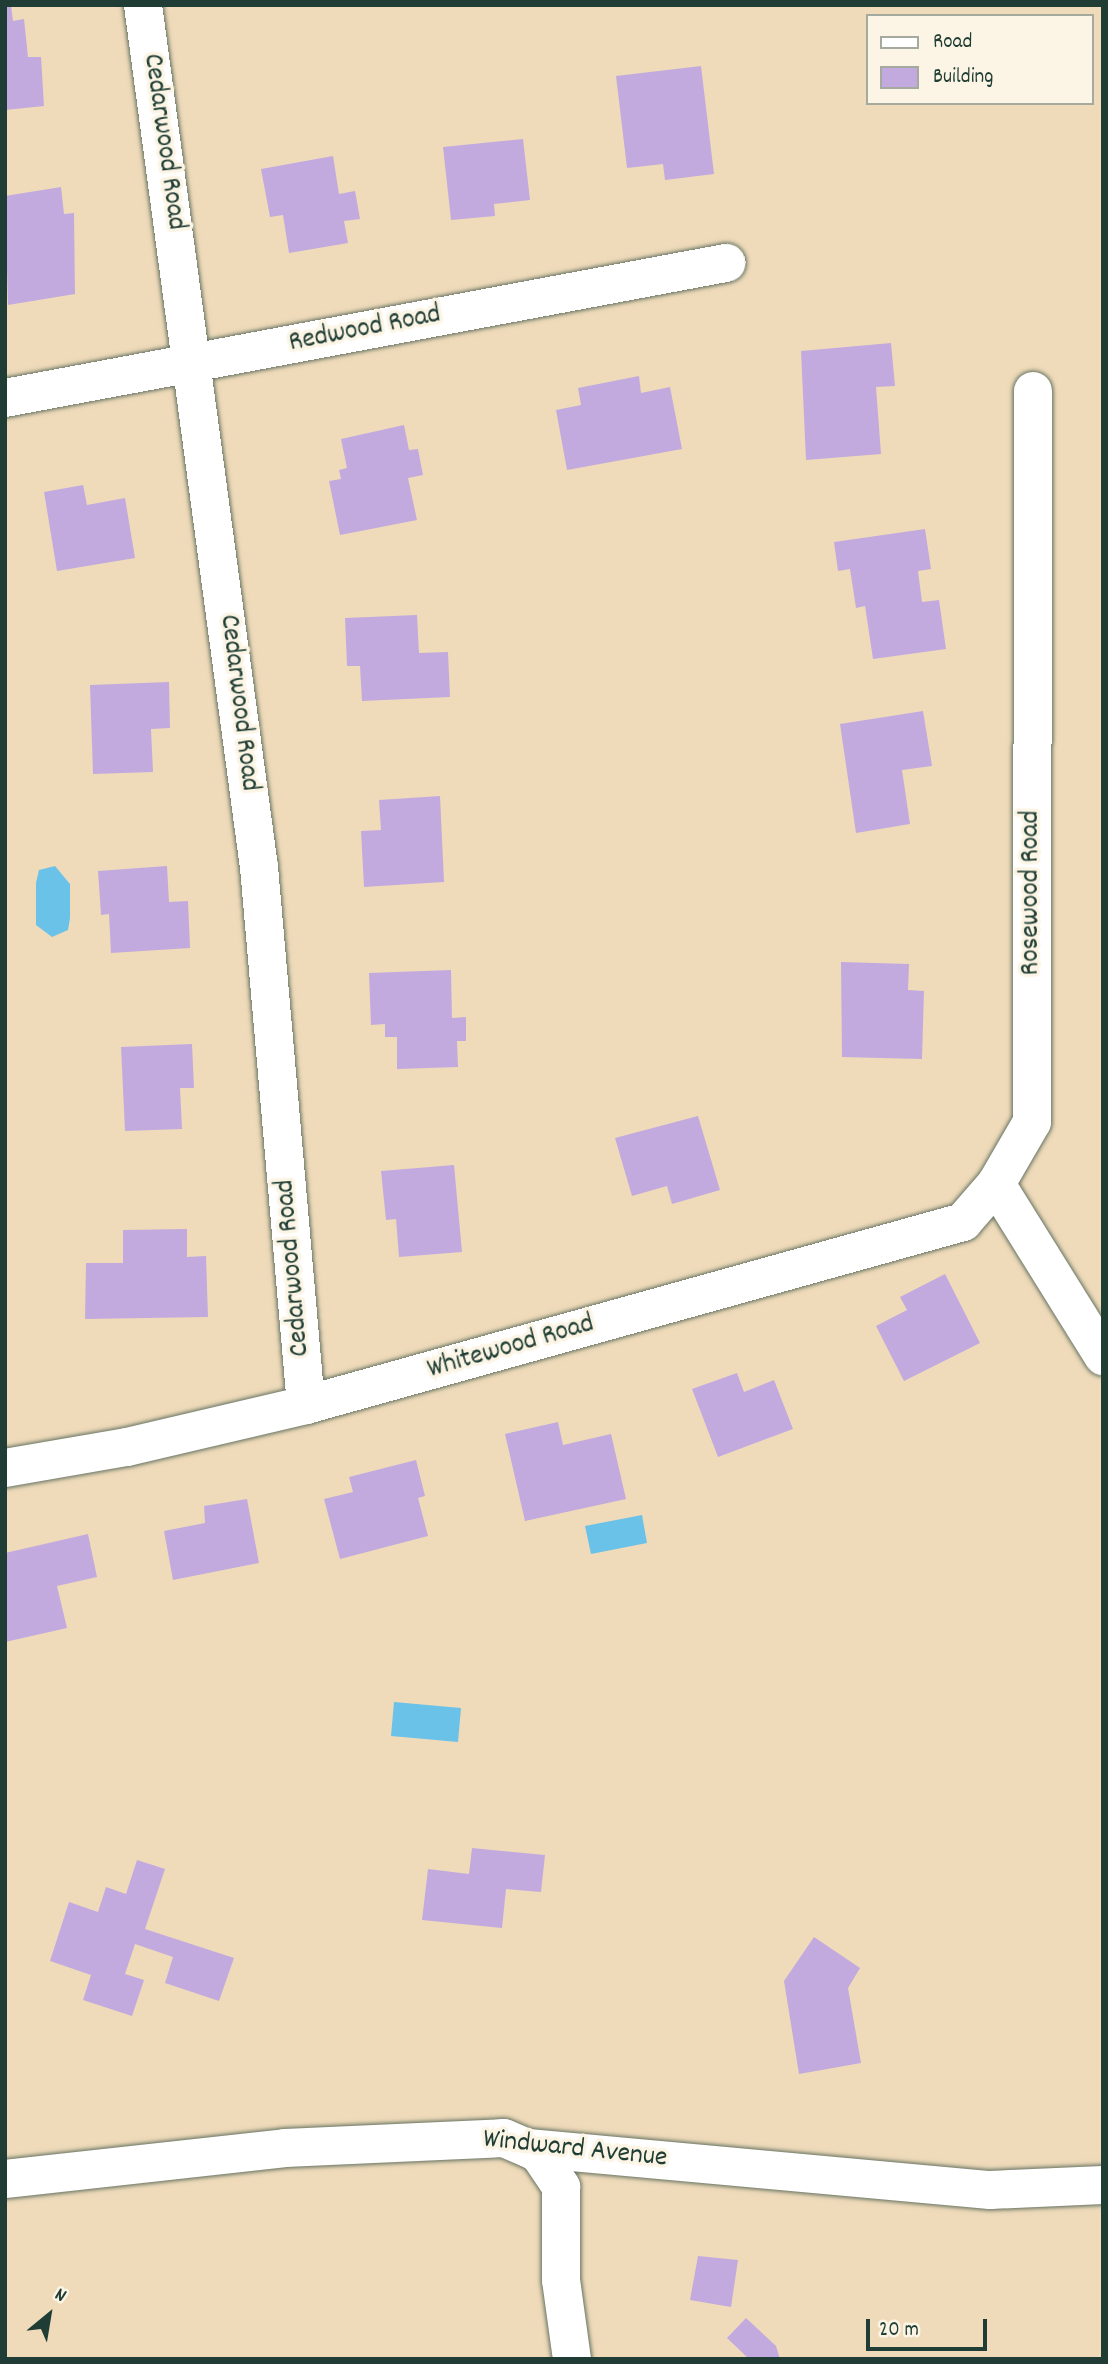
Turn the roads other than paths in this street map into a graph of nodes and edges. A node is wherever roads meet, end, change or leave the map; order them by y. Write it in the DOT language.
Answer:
graph roads {
  1 [pos="143,5"];
  2 [pos="726,263"];
  3 [pos="195,363"];
  4 [pos="1033,391"];
  5 [pos="5,398"];
  6 [pos="996,1184"];
  7 [pos="1103,1356"];
  8 [pos="306,1405"];
  9 [pos="5,1468"];
  10 [pos="528,2148"];
  11 [pos="5,2179"];
  12 [pos="1103,2185"];
  13 [pos="572,2359"];
  1 -- 3 [label="street, Cedarwood Road"];
  2 -- 3 [label="street, Redwood Road"];
  3 -- 5 [label="street, Redwood Road"];
  3 -- 8 [label="street, Cedarwood Road"];
  4 -- 6 [label="street, Rosewood Road"];
  6 -- 7 [label="street"];
  6 -- 8 [label="street, Whitewood Road"];
  8 -- 9 [label="street, Whitewood Road"];
  10 -- 11 [label="street, Windward Avenue"];
  10 -- 12 [label="street, Windward Avenue"];
  10 -- 13 [label="street"];
}
